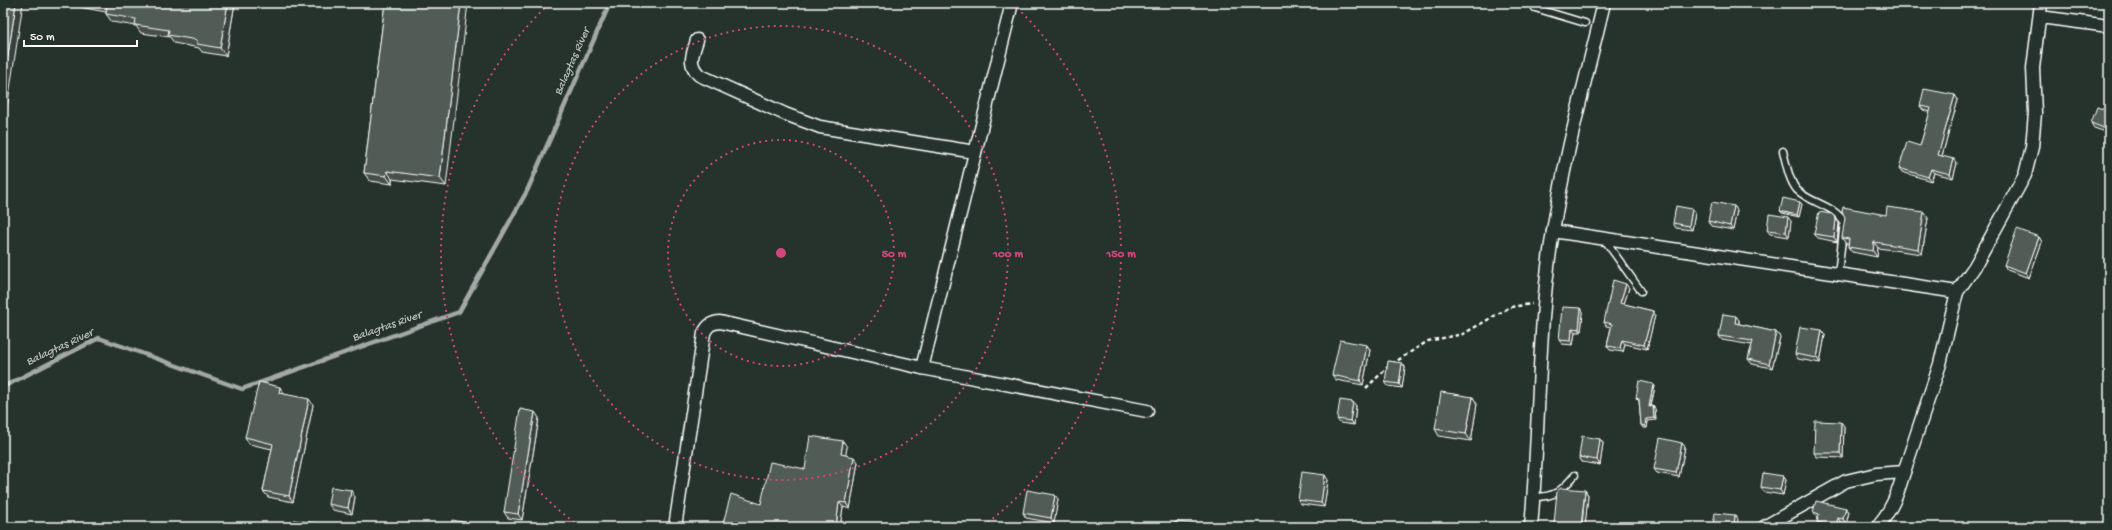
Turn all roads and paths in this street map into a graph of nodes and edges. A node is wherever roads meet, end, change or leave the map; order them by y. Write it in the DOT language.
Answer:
graph roads {
  1 [pos="1012,3"];
  2 [pos="1604,3"];
  3 [pos="2041,3"];
  4 [pos="1535,8"];
  5 [pos="2040,17"];
  6 [pos="1585,23"];
  7 [pos="2109,26"];
  8 [pos="697,40"];
  9 [pos="975,152"];
  10 [pos="1783,152"];
  11 [pos="1552,231"];
  12 [pos="1602,238"];
  13 [pos="1838,274"];
  14 [pos="1641,291"];
  15 [pos="1957,292"];
  16 [pos="1545,303"];
  17 [pos="922,368"];
  18 [pos="1366,388"];
  19 [pos="1147,411"];
  20 [pos="1904,472"];
  21 [pos="1575,475"];
  22 [pos="1534,497"];
  23 [pos="675,527"];
  24 [pos="1531,527"];
  25 [pos="1764,527"];
  26 [pos="1877,527"];
  1 -- 9 [label="street"];
  2 -- 11 [label="street"];
  3 -- 5 [label="street"];
  4 -- 6 [label="lane"];
  5 -- 7 [label="street"];
  5 -- 15 [label="street"];
  8 -- 9 [label="street"];
  9 -- 17 [label="street"];
  10 -- 13 [label="lane"];
  11 -- 12 [label="street"];
  11 -- 16 [label="street"];
  12 -- 13 [label="street"];
  12 -- 14 [label="lane"];
  13 -- 15 [label="street"];
  15 -- 20 [label="street"];
  16 -- 18 [label="path"];
  16 -- 22 [label="street"];
  17 -- 19 [label="street"];
  17 -- 23 [label="street"];
  20 -- 25 [label="street"];
  20 -- 26 [label="street"];
  21 -- 22 [label="lane"];
  22 -- 24 [label="street"];
}
